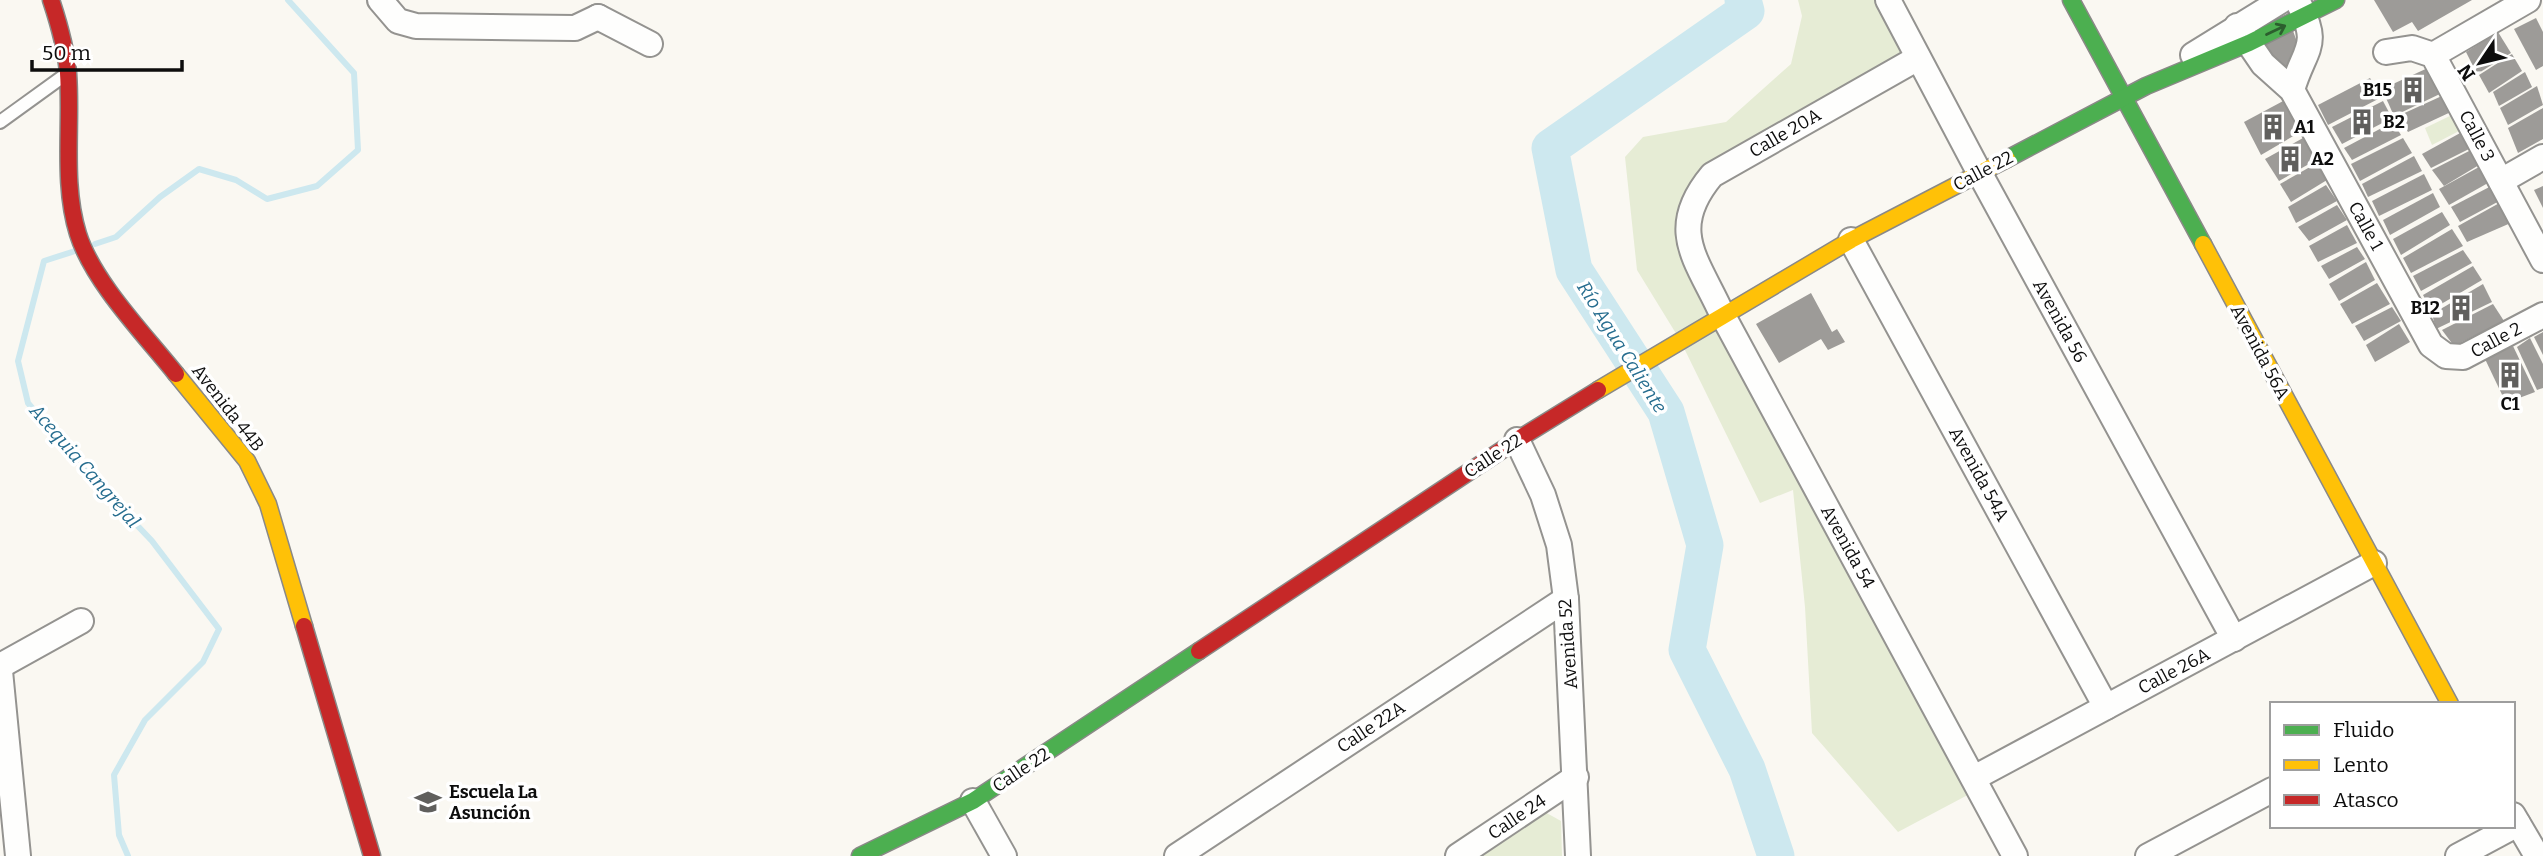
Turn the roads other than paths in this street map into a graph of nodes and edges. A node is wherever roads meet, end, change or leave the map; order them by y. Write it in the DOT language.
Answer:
graph roads {
  1 [pos="51,0"];
  2 [pos="380,0"];
  3 [pos="1888,0"];
  4 [pos="2071,0"];
  5 [pos="2282,0"];
  6 [pos="2336,0"];
  7 [pos="2528,0"];
  8 [pos="2301,8"];
  9 [pos="599,9"];
  10 [pos="2243,34"];
  11 [pos="650,44"];
  12 [pos="2386,52"];
  13 [pos="2433,55"];
  14 [pos="1918,58"];
  15 [pos="68,73"];
  16 [pos="2146,86"];
  17 [pos="2292,90"];
  18 [pos="2123,98"];
  19 [pos="0,122"];
  20 [pos="2543,157"];
  21 [pos="1979,172"];
  22 [pos="2501,181"];
  23 [pos="1686,236"];
  24 [pos="1851,240"];
  25 [pos="2543,260"];
  26 [pos="1722,314"];
  27 [pos="2543,315"];
  28 [pos="2446,356"];
  29 [pos="1517,440"];
  30 [pos="2374,563"];
  31 [pos="1566,599"];
  32 [pos="81,621"];
  33 [pos="2234,639"];
  34 [pos="0,666"];
  35 [pos="0,671"];
  36 [pos="2444,702"];
  37 [pos="2106,708"];
  38 [pos="1576,777"];
  39 [pos="1973,778"];
  40 [pos="2270,791"];
  41 [pos="974,801"];
  42 [pos="2516,819"];
  43 [pos="2502,828"];
  44 [pos="18,856"];
  45 [pos="372,856"];
  46 [pos="860,856"];
  47 [pos="1004,856"];
  48 [pos="1177,856"];
  49 [pos="1458,856"];
  50 [pos="1578,856"];
  51 [pos="2015,856"];
  52 [pos="2148,856"];
  53 [pos="2458,856"];
  54 [pos="2537,856"];
  1 -- 15 [label="street, Avenida 44B"];
  2 -- 9 [label="street"];
  3 -- 14 [label="street, Avenida 56"];
  4 -- 18 [label="street, Avenida 56A"];
  5 -- 10 [label="street, Calle 22"];
  6 -- 8 [label="street, Calle 22"];
  7 -- 13 [label="street"];
  10 -- 8 [label="street, Calle 22, one-way"];
  8 -- 17 [label="street"];
  9 -- 11 [label="street"];
  10 -- 16 [label="street, Calle 22"];
  10 -- 17 [label="street, Calle 1"];
  12 -- 13 [label="street"];
  13 -- 22 [label="street, Calle 3"];
  14 -- 21 [label="street, Avenida 56"];
  14 -- 23 [label="street, Calle 20A"];
  15 -- 19 [label="lane"];
  15 -- 45 [label="street, Avenida 44B"];
  16 -- 18 [label="street, Calle 22"];
  17 -- 28 [label="street, Calle 1"];
  18 -- 21 [label="street, Calle 22"];
  18 -- 30 [label="street, Avenida 56A"];
  20 -- 22 [label="street"];
  21 -- 24 [label="street, Calle 22"];
  21 -- 33 [label="street, Avenida 56"];
  22 -- 25 [label="street, Calle 3"];
  23 -- 26 [label="street, Avenida 54"];
  24 -- 26 [label="street, Calle 22"];
  24 -- 37 [label="street, Avenida 54A"];
  26 -- 29 [label="street, Calle 22"];
  26 -- 39 [label="street, Avenida 54"];
  27 -- 28 [label="street, Calle 2"];
  29 -- 31 [label="street, Avenida 52"];
  29 -- 41 [label="street, Calle 22"];
  30 -- 33 [label="street, Calle 26A"];
  30 -- 36 [label="street, Avenida 56A"];
  31 -- 38 [label="street, Avenida 52"];
  31 -- 48 [label="street, Calle 22A"];
  32 -- 34 [label="street"];
  33 -- 37 [label="street, Calle 26A"];
  35 -- 44 [label="street"];
  37 -- 39 [label="street, Calle 26A"];
  38 -- 49 [label="street, Calle 24"];
  38 -- 50 [label="street, Avenida 52"];
  39 -- 51 [label="street, Avenida 54"];
  40 -- 52 [label="street"];
  41 -- 46 [label="street, Calle 22"];
  41 -- 47 [label="street"];
  42 -- 54 [label="street"];
  43 -- 53 [label="street"];
}
